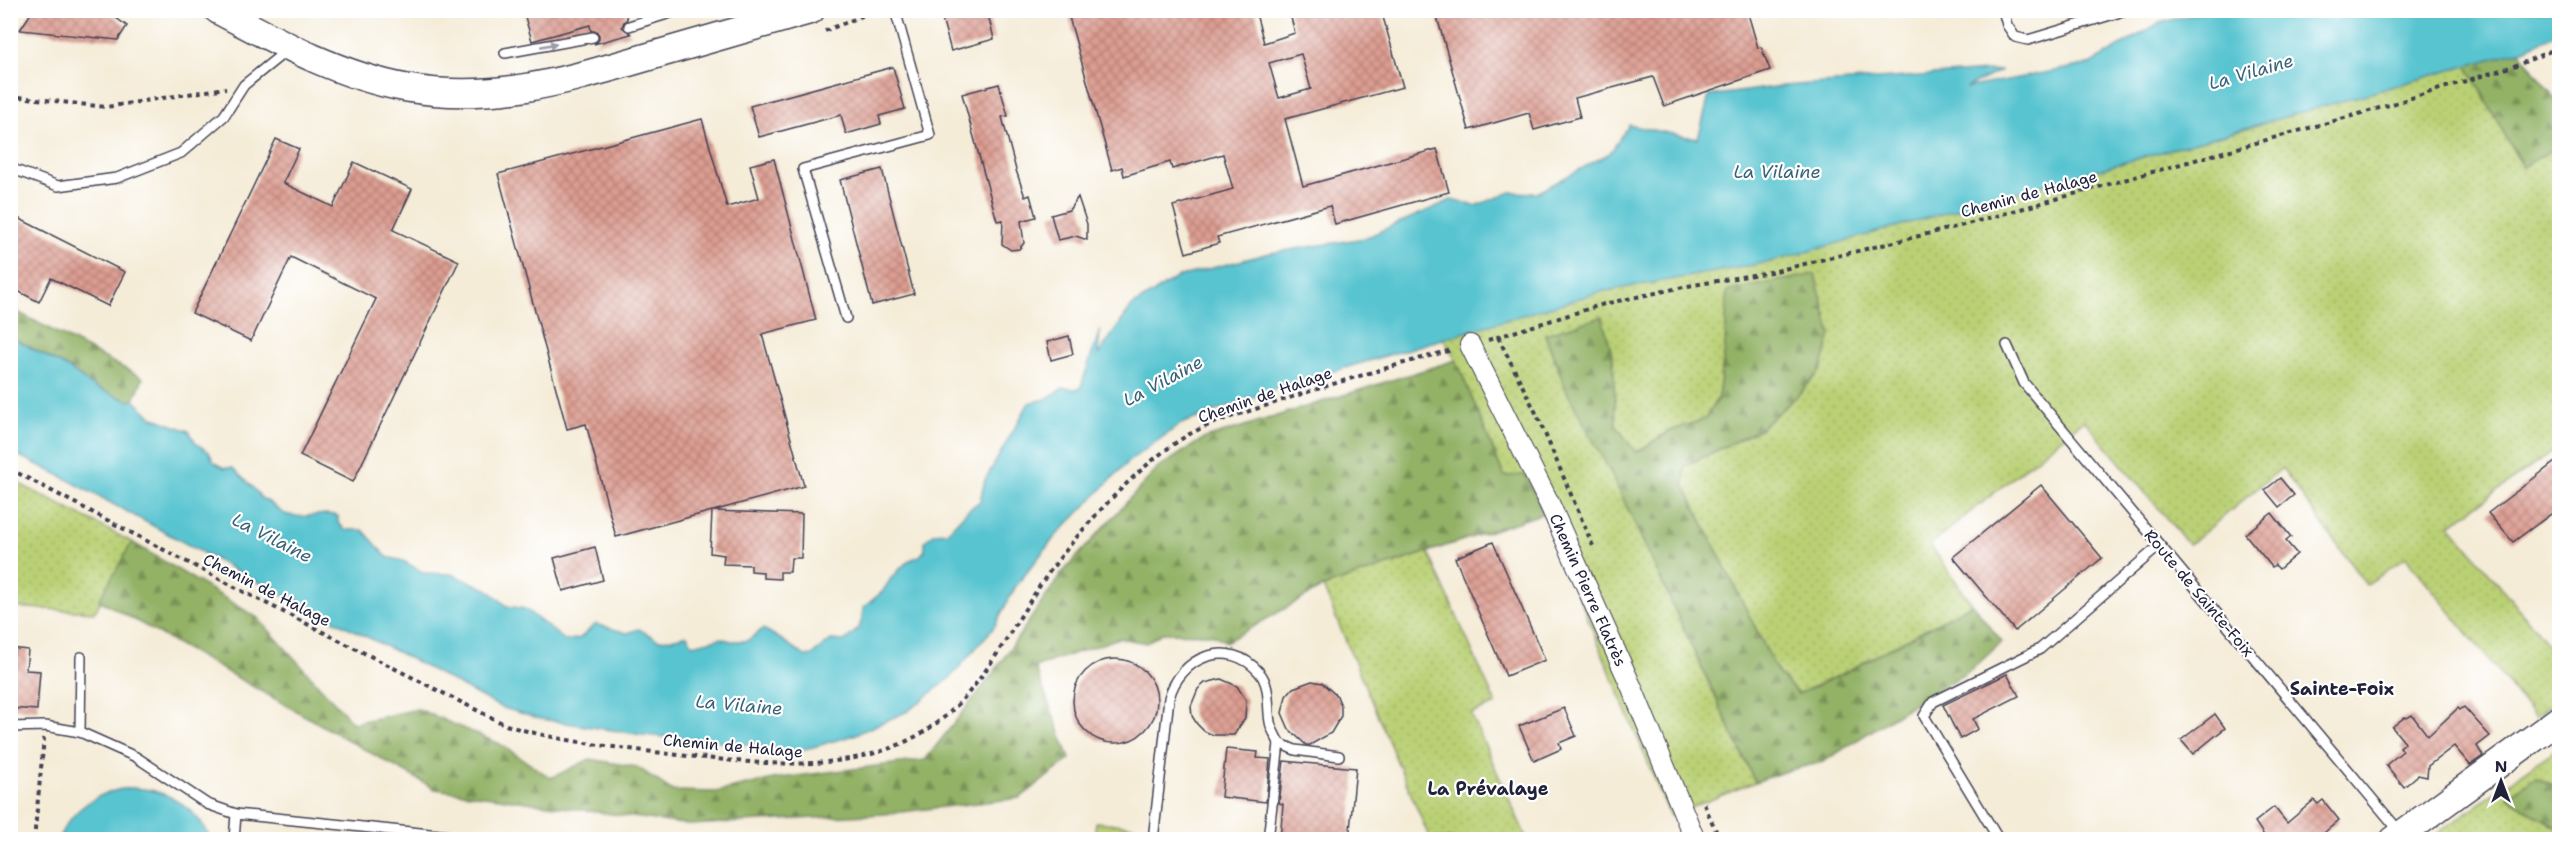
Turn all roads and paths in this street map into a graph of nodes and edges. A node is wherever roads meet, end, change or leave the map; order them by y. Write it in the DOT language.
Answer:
graph roads {
  1 [pos="218,10"];
  2 [pos="680,10"];
  3 [pos="811,10"];
  4 [pos="895,10"];
  5 [pos="2003,10"];
  6 [pos="2127,10"];
  7 [pos="629,26"];
  8 [pos="592,37"];
  9 [pos="2559,47"];
  10 [pos="291,48"];
  11 [pos="505,53"];
  12 [pos="244,85"];
  13 [pos="10,96"];
  14 [pos="10,168"];
  15 [pos="846,318"];
  16 [pos="1498,336"];
  17 [pos="1470,345"];
  18 [pos="2007,345"];
  19 [pos="10,469"];
  20 [pos="2159,546"];
  21 [pos="81,657"];
  22 [pos="2559,719"];
  23 [pos="10,726"];
  24 [pos="45,726"];
  25 [pos="80,732"];
  26 [pos="1279,743"];
  27 [pos="1339,756"];
  28 [pos="236,814"];
  29 [pos="2398,837"];
  30 [pos="33,840"];
  31 [pos="234,840"];
  32 [pos="488,840"];
  33 [pos="1153,840"];
  34 [pos="1268,840"];
  35 [pos="1695,840"];
  36 [pos="2000,840"];
  1 -- 10 [label="street"];
  2 -- 7 [label="lane"];
  3 -- 10 [label="street"];
  4 -- 15 [label="lane"];
  5 -- 6 [label="lane"];
  11 -- 8 [label="lane, one-way"];
  9 -- 16 [label="path, Chemin de Halage"];
  10 -- 12 [label="lane"];
  12 -- 13 [label="path"];
  12 -- 14 [label="lane"];
  17 -- 19 [label="path, Chemin de Halage"];
  17 -- 35 [label="street, Chemin Pierre Flatrès"];
  18 -- 20 [label="lane, Route de Sainte-Foix"];
  20 -- 29 [label="lane, Route de Sainte-Foix"];
  20 -- 36 [label="lane"];
  21 -- 25 [label="lane"];
  22 -- 29 [label="street, Route de Sainte-Foix"];
  23 -- 24 [label="lane"];
  24 -- 25 [label="lane"];
  24 -- 30 [label="path"];
  25 -- 28 [label="lane"];
  26 -- 27 [label="lane"];
  26 -- 33 [label="lane"];
  26 -- 34 [label="lane"];
  28 -- 31 [label="lane"];
  28 -- 32 [label="lane"];
}
